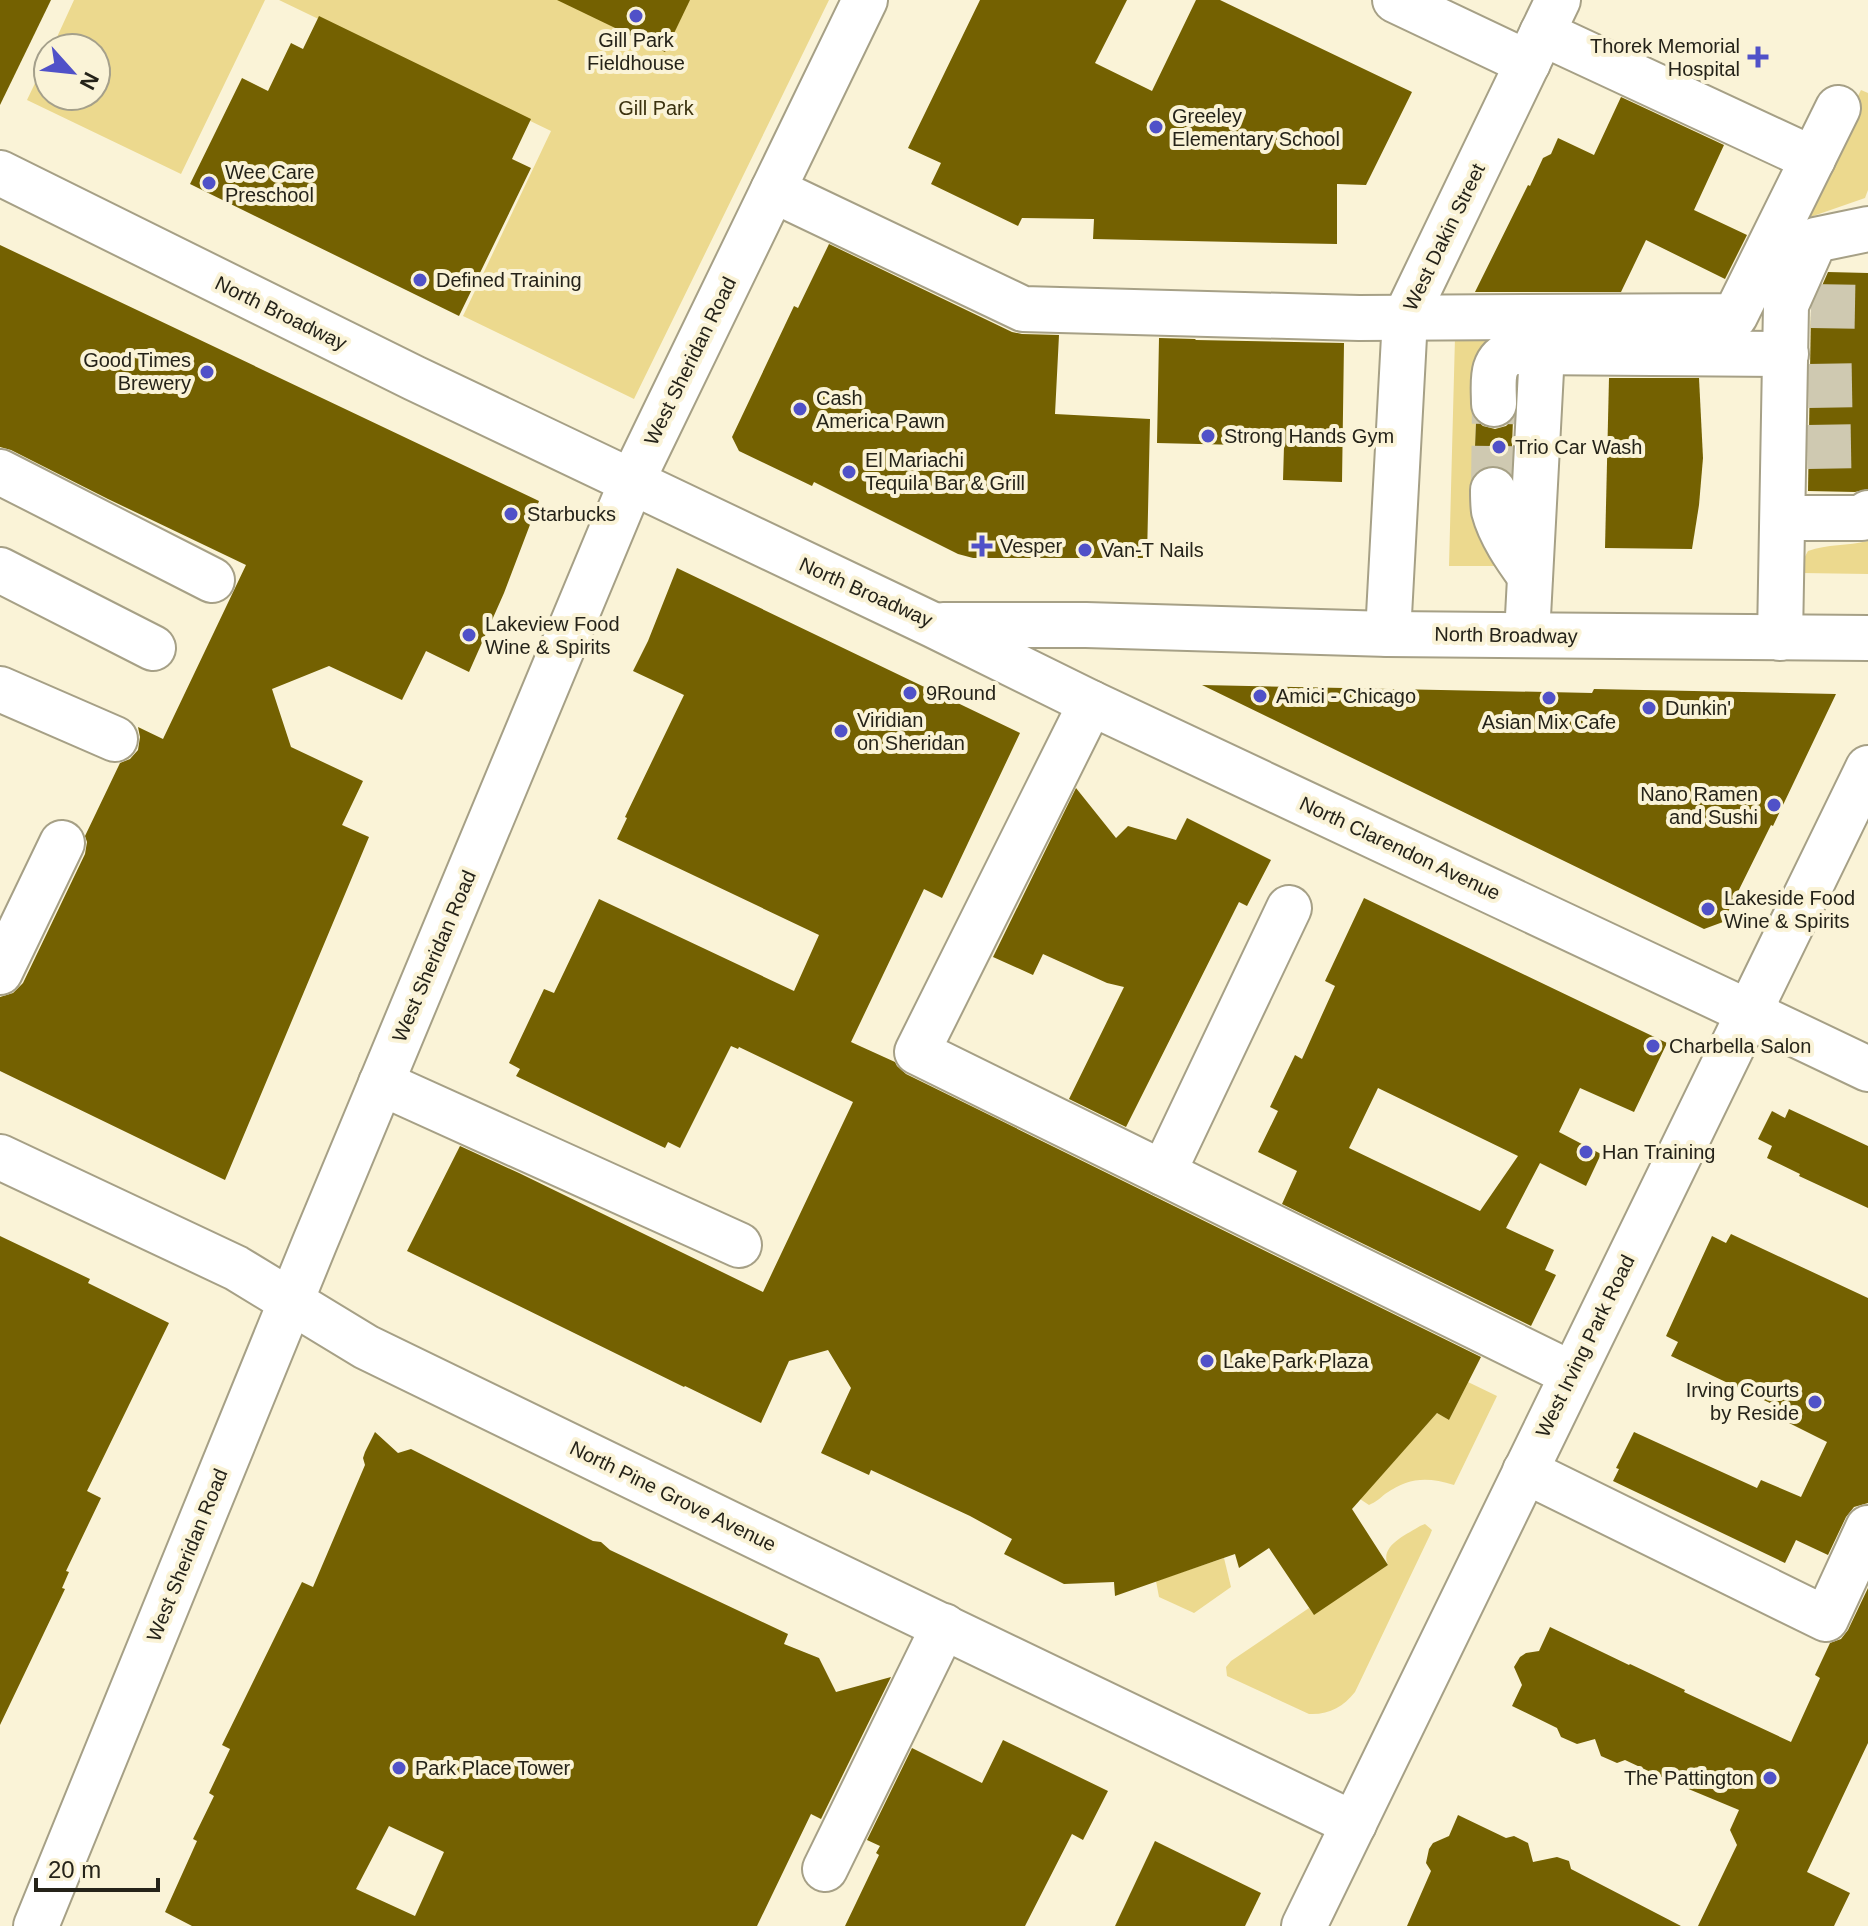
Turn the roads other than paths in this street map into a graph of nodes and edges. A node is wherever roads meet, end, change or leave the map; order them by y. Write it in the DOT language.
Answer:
graph roads {
  1 [pos="865,0"];
  2 [pos="1395,0"];
  3 [pos="1543,32"];
  4 [pos="1838,108"];
  5 [pos="1813,159"];
  6 [pos="0,173"];
  7 [pos="773,190"];
  8 [pos="1868,229"];
  9 [pos="1405,318"];
  10 [pos="1542,352"];
  11 [pos="1793,376"];
  12 [pos="1494,404"];
  13 [pos="1,474"];
  14 [pos="632,481"];
  15 [pos="1493,490"];
  16 [pos="1868,513"];
  17 [pos="1783,518"];
  18 [pos="0,570"];
  19 [pos="1530,576"];
  20 [pos="212,580"];
  21 [pos="933,625"];
  22 [pos="1388,634"];
  23 [pos="1527,635"];
  24 [pos="1780,638"];
  25 [pos="1868,638"];
  26 [pos="153,648"];
  27 [pos="0,689"];
  28 [pos="1091,703"];
  29 [pos="115,739"];
  30 [pos="1868,768"];
  31 [pos="1858,813"];
  32 [pos="62,843"];
  33 [pos="1289,908"];
  34 [pos="0,972"];
  35 [pos="1748,1012"];
  36 [pos="1868,1069"];
  37 [pos="381,1083"];
  38 [pos="0,1157"];
  39 [pos="1163,1173"];
  40 [pos="739,1245"];
  41 [pos="291,1301"];
  42 [pos="1572,1374"];
  43 [pos="1525,1471"];
  44 [pos="1868,1528"];
  45 [pos="944,1626"];
  46 [pos="1354,1824"];
  47 [pos="825,1869"];
  48 [pos="36,1926"];
  49 [pos="1304,1926"];
  1 -- 7 [label="street, West Sheridan Road"];
  2 -- 3 [label="street"];
  3 -- 5 [label="street"];
  3 -- 9 [label="street, West Dakin Street"];
  4 -- 5 [label="street"];
  5 -- 9 [label="street"];
  6 -- 14 [label="street, North Broadway"];
  7 -- 9 [label="street"];
  7 -- 14 [label="street, West Sheridan Road"];
  8 -- 11 [label="street"];
  9 -- 22 [label="street, West Dakin Street"];
  10 -- 11 [label="street"];
  10 -- 12 [label="street"];
  10 -- 19 [label="street"];
  11 -- 17 [label="street"];
  13 -- 20 [label="street"];
  14 -- 21 [label="street, North Broadway"];
  14 -- 37 [label="street, West Sheridan Road"];
  15 -- 19 [label="street"];
  16 -- 17 [label="street"];
  17 -- 24 [label="street"];
  18 -- 26 [label="street"];
  19 -- 23 [label="street"];
  21 -- 22 [label="street, North Broadway"];
  21 -- 28 [label="street, North Clarendon Avenue"];
  22 -- 23 [label="street, North Broadway"];
  23 -- 24 [label="street, North Broadway"];
  24 -- 25 [label="street, North Broadway"];
  27 -- 29 [label="street"];
  28 -- 35 [label="street, North Clarendon Avenue"];
  28 -- 39 [label="street"];
  30 -- 31 [label="street, West Irving Park Road"];
  31 -- 35 [label="street, West Irving Park Road"];
  32 -- 34 [label="street"];
  33 -- 39 [label="street"];
  35 -- 36 [label="street, North Clarendon Avenue"];
  35 -- 42 [label="street, West Irving Park Road"];
  37 -- 40 [label="street"];
  37 -- 41 [label="street, West Sheridan Road"];
  38 -- 41 [label="street, North Pine Grove Avenue"];
  39 -- 42 [label="street"];
  41 -- 45 [label="street, North Pine Grove Avenue"];
  41 -- 48 [label="street, West Sheridan Road"];
  42 -- 43 [label="street, West Irving Park Road"];
  43 -- 44 [label="street"];
  43 -- 46 [label="street, West Irving Park Road"];
  45 -- 46 [label="street, North Pine Grove Avenue"];
  45 -- 47 [label="street"];
  46 -- 49 [label="street, West Irving Park Road"];
}
